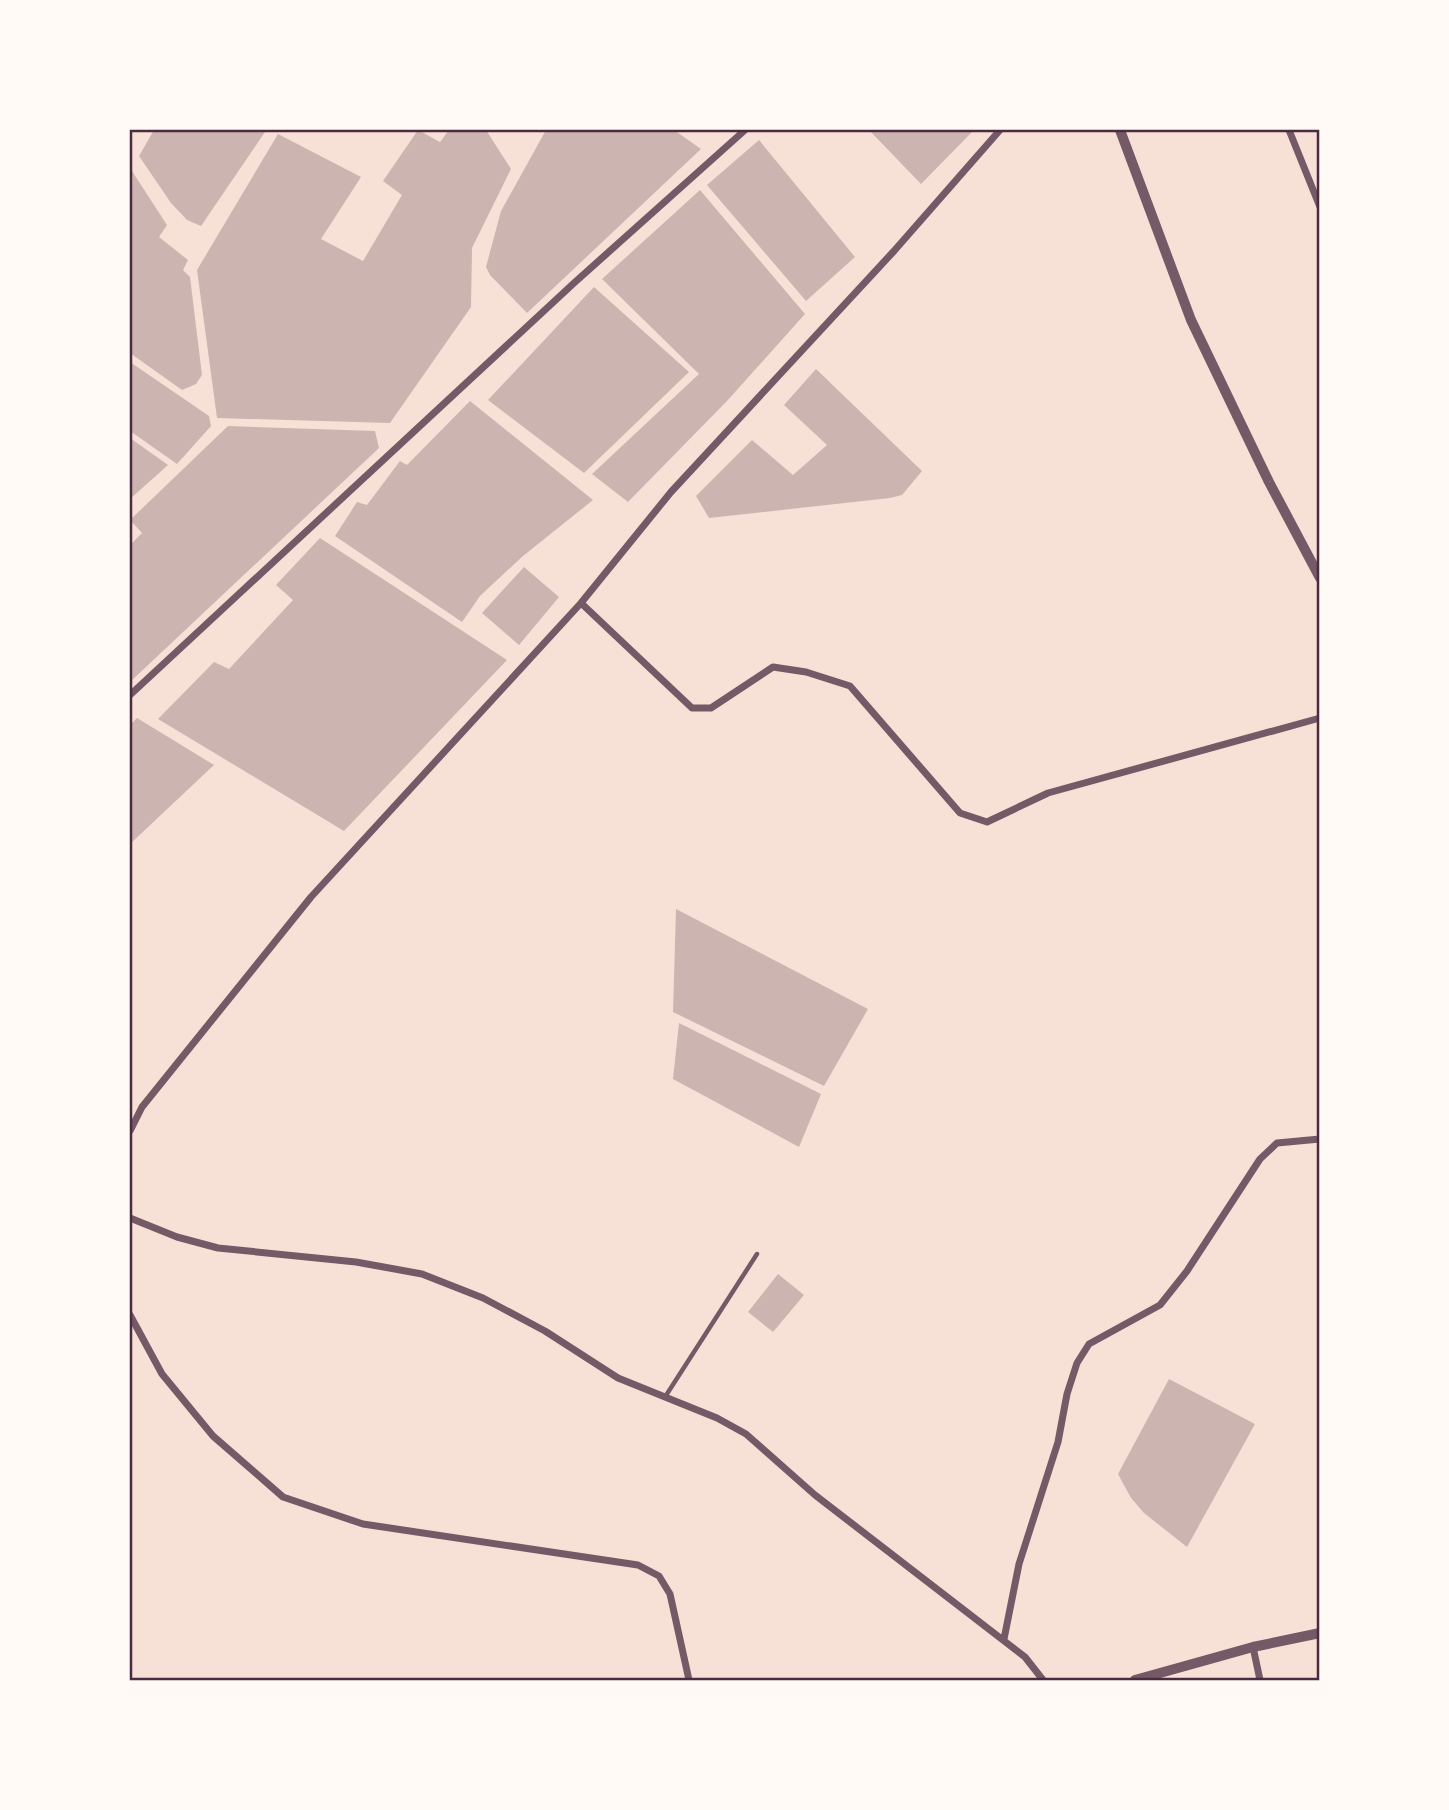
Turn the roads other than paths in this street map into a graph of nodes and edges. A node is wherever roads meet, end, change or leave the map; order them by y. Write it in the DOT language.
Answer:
graph roads {
  1 [pos="746,130"];
  2 [pos="1000,130"];
  3 [pos="1122,130"];
  4 [pos="1289,130"];
  5 [pos="1320,207"];
  6 [pos="1320,578"];
  7 [pos="581,603"];
  8 [pos="130,695"];
  9 [pos="1320,718"];
  10 [pos="130,1131"];
  11 [pos="1320,1139"];
  12 [pos="130,1218"];
  13 [pos="757,1254"];
  14 [pos="130,1315"];
  15 [pos="665,1397"];
  16 [pos="1320,1633"];
  17 [pos="1004,1639"];
  18 [pos="1253,1647"];
  19 [pos="689,1681"];
  20 [pos="1043,1681"];
  21 [pos="1135,1681"];
  22 [pos="1260,1681"];
  1 -- 8 [label="street"];
  2 -- 7 [label="street"];
  3 -- 6 [label="street"];
  4 -- 5 [label="street"];
  7 -- 9 [label="street"];
  7 -- 10 [label="street"];
  11 -- 17 [label="street"];
  12 -- 15 [label="street"];
  13 -- 15 [label="lane"];
  14 -- 19 [label="street"];
  15 -- 17 [label="street"];
  16 -- 18 [label="street"];
  17 -- 20 [label="street"];
  18 -- 21 [label="street"];
  18 -- 22 [label="street"];
}
